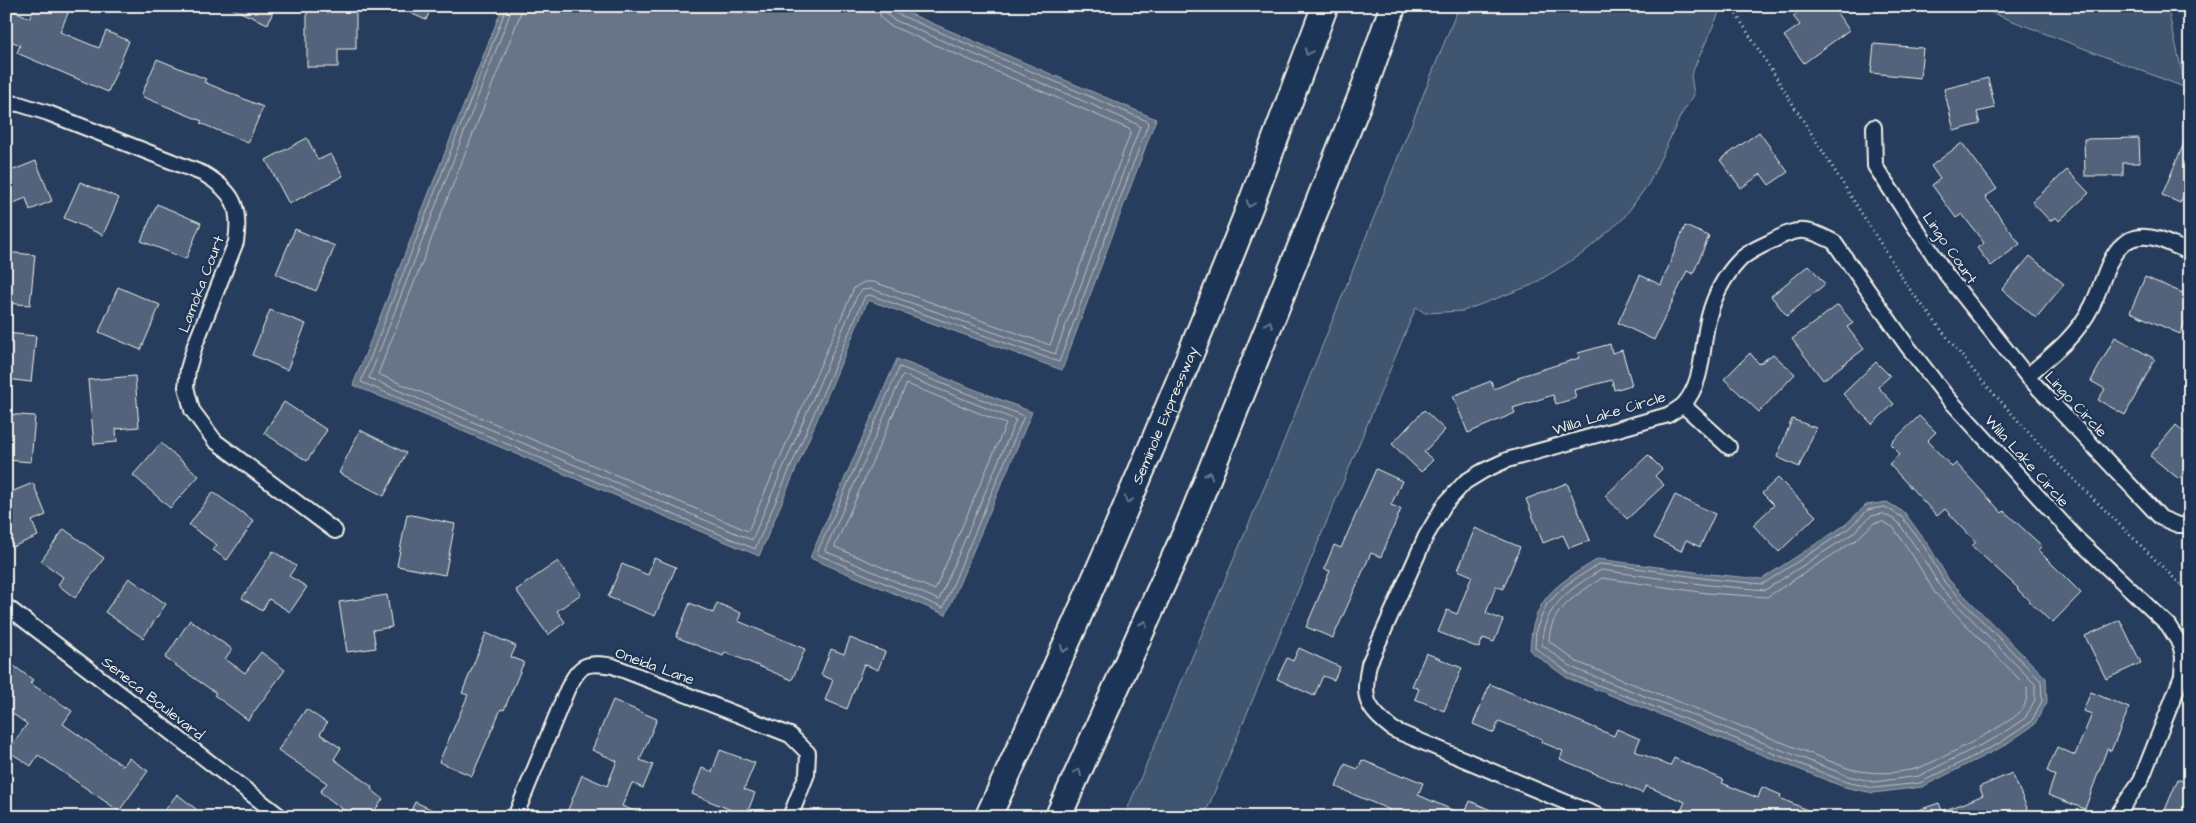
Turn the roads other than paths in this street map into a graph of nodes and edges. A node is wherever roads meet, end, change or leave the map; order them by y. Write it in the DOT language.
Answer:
graph roads {
  1 [pos="1325,6"];
  2 [pos="1393,6"];
  3 [pos="6,103"];
  4 [pos="1874,127"];
  5 [pos="2190,252"];
  6 [pos="2027,376"];
  7 [pos="1683,405"];
  8 [pos="1729,447"];
  9 [pos="2190,525"];
  10 [pos="335,532"];
  11 [pos="6,606"];
  12 [pos="280,817"];
  13 [pos="515,817"];
  14 [pos="790,817"];
  15 [pos="988,817"];
  16 [pos="1058,817"];
  17 [pos="1601,817"];
  18 [pos="2116,817"];
  1 -- 15 [label="highway, Seminole Expressway, one-way"];
  16 -- 2 [label="highway, one-way"];
  3 -- 10 [label="street, Lamoka Court"];
  4 -- 6 [label="street, Lingo Court"];
  5 -- 6 [label="street, Lingo Circle"];
  6 -- 9 [label="street, Lingo Circle"];
  7 -- 8 [label="street"];
  7 -- 17 [label="street, Willa Lake Circle"];
  7 -- 18 [label="street, Willa Lake Circle"];
  11 -- 12 [label="street, Seneca Boulevard"];
  13 -- 14 [label="street, Oneida Lane"];
}
